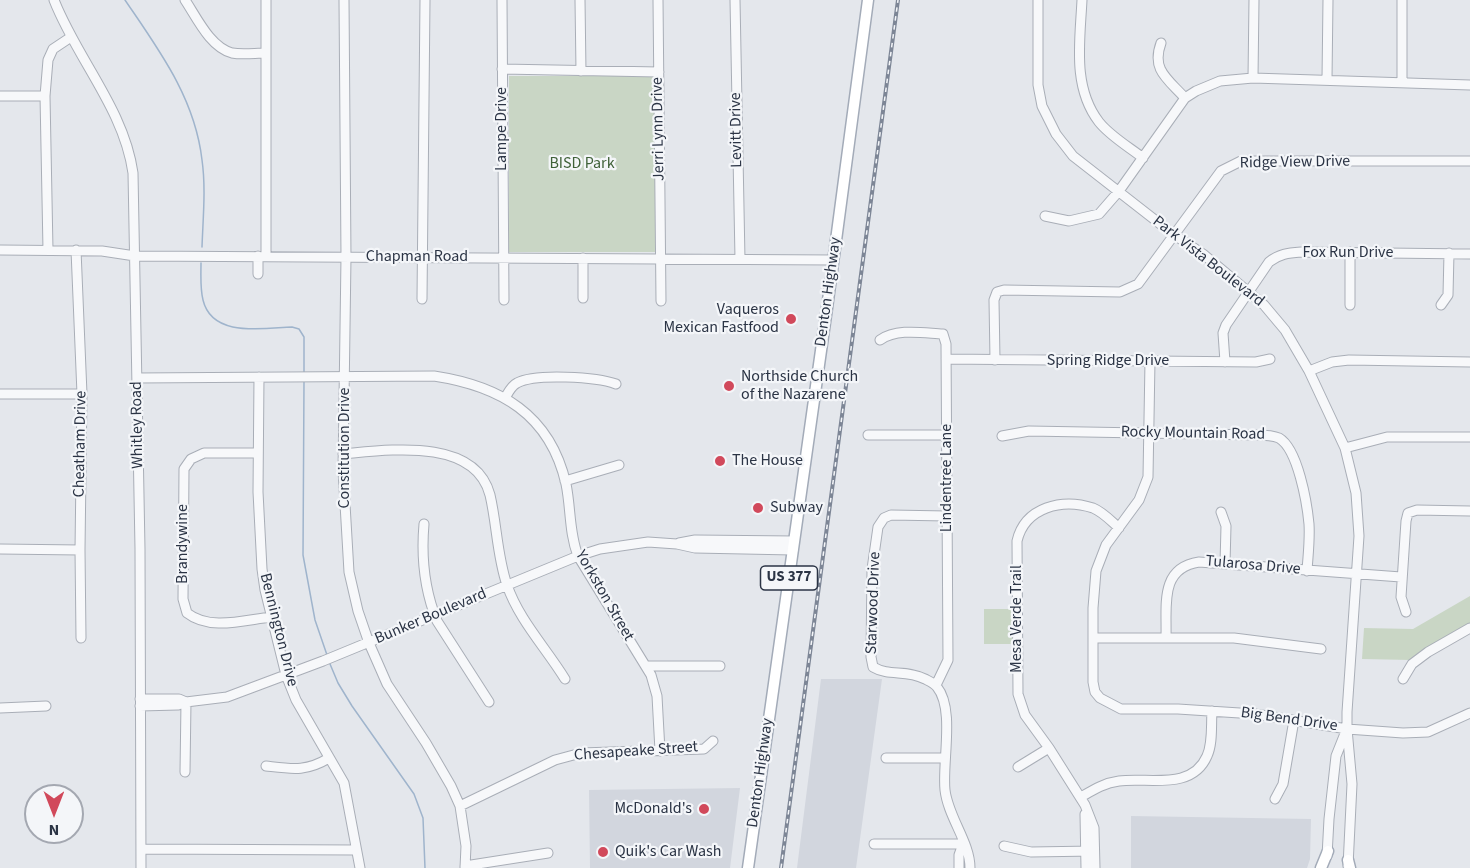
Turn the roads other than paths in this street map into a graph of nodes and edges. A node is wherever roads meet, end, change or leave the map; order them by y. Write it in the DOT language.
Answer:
graph roads {
  1 [pos="54,0"];
  2 [pos="186,0"];
  3 [pos="266,0"];
  4 [pos="344,0"];
  5 [pos="425,0"];
  6 [pos="502,0"];
  7 [pos="580,0"];
  8 [pos="658,0"];
  9 [pos="735,0"];
  10 [pos="868,0"];
  11 [pos="1038,0"];
  12 [pos="1082,0"];
  13 [pos="1254,0"];
  14 [pos="1328,0"];
  15 [pos="1402,0"];
  16 [pos="71,37"];
  17 [pos="1161,43"];
  18 [pos="266,53"];
  19 [pos="502,69"];
  20 [pos="581,71"];
  21 [pos="659,72"];
  22 [pos="1257,78"];
  23 [pos="1327,79"];
  24 [pos="1402,82"];
  25 [pos="1470,85"];
  26 [pos="0,96"];
  27 [pos="45,96"];
  28 [pos="1185,98"];
  29 [pos="1143,158"];
  30 [pos="1470,161"];
  31 [pos="1119,192"];
  32 [pos="1045,216"];
  33 [pos="1173,234"];
  34 [pos="0,250"];
  35 [pos="48,250"];
  36 [pos="76,250"];
  37 [pos="1350,252"];
  38 [pos="1449,253"];
  39 [pos="1470,254"];
  40 [pos="135,256"];
  41 [pos="262,256"];
  42 [pos="346,257"];
  43 [pos="423,257"];
  44 [pos="503,258"];
  45 [pos="583,258"];
  46 [pos="662,259"];
  47 [pos="740,259"];
  48 [pos="834,260"];
  49 [pos="258,274"];
  50 [pos="1249,292"];
  51 [pos="583,298"];
  52 [pos="422,299"];
  53 [pos="504,300"];
  54 [pos="661,301"];
  55 [pos="1350,305"];
  56 [pos="1441,305"];
  57 [pos="880,340"];
  58 [pos="946,359"];
  59 [pos="1270,359"];
  60 [pos="995,360"];
  61 [pos="1150,361"];
  62 [pos="1225,362"];
  63 [pos="1470,362"];
  64 [pos="1309,371"];
  65 [pos="259,377"];
  66 [pos="344,377"];
  67 [pos="136,378"];
  68 [pos="616,384"];
  69 [pos="0,394"];
  70 [pos="82,394"];
  71 [pos="505,398"];
  72 [pos="1150,434"];
  73 [pos="868,435"];
  74 [pos="947,435"];
  75 [pos="1002,436"];
  76 [pos="1470,437"];
  77 [pos="1346,448"];
  78 [pos="258,453"];
  79 [pos="344,454"];
  80 [pos="619,465"];
  81 [pos="565,481"];
  82 [pos="1470,511"];
  83 [pos="1221,512"];
  84 [pos="947,516"];
  85 [pos="424,524"];
  86 [pos="1119,528"];
  87 [pos="794,545"];
  88 [pos="0,549"];
  89 [pos="80,550"];
  90 [pos="578,556"];
  91 [pos="1225,564"];
  92 [pos="1307,571"];
  93 [pos="1356,574"];
  94 [pos="1401,577"];
  95 [pos="507,586"];
  96 [pos="1406,612"];
  97 [pos="435,615"];
  98 [pos="271,617"];
  99 [pos="1470,628"];
  100 [pos="1166,637"];
  101 [pos="81,638"];
  102 [pos="1093,638"];
  103 [pos="369,643"];
  104 [pos="1321,649"];
  105 [pos="646,666"];
  106 [pos="720,666"];
  107 [pos="286,675"];
  108 [pos="566,679"];
  109 [pos="1403,679"];
  110 [pos="936,685"];
  111 [pos="141,702"];
  112 [pos="186,702"];
  113 [pos="489,702"];
  114 [pos="46,706"];
  115 [pos="0,708"];
  116 [pos="1212,711"];
  117 [pos="1470,713"];
  118 [pos="1294,720"];
  119 [pos="1347,729"];
  120 [pos="714,741"];
  121 [pos="1049,748"];
  122 [pos="660,751"];
  123 [pos="329,758"];
  124 [pos="886,758"];
  125 [pos="945,758"];
  126 [pos="266,766"];
  127 [pos="1018,767"];
  128 [pos="185,772"];
  129 [pos="1275,799"];
  130 [pos="1083,801"];
  131 [pos="460,806"];
  132 [pos="874,844"];
  133 [pos="963,844"];
  134 [pos="1004,846"];
  135 [pos="141,849"];
  136 [pos="356,850"];
  137 [pos="1090,851"];
  138 [pos="1328,851"];
  139 [pos="548,853"];
  140 [pos="1349,865"];
  141 [pos="465,867"];
  142 [pos="141,868"];
  143 [pos="360,868"];
  144 [pos="748,868"];
  145 [pos="959,868"];
  146 [pos="970,868"];
  147 [pos="1086,868"];
  148 [pos="1095,868"];
  149 [pos="1321,868"];
  150 [pos="1326,868"];
  1 -- 16 [label="street, Whitley Road"];
  2 -- 18 [label="street"];
  3 -- 18 [label="street"];
  4 -- 42 [label="street, Constitution Drive"];
  5 -- 43 [label="street"];
  6 -- 19 [label="street, Lampe Drive"];
  7 -- 20 [label="street"];
  8 -- 21 [label="street, Jerri Lynn Drive"];
  9 -- 47 [label="street, Levitt Drive"];
  10 -- 48 [label="main road, Denton Highway / US 377"];
  11 -- 31 [label="street, Park Vista Boulevard"];
  12 -- 29 [label="street"];
  13 -- 22 [label="street"];
  14 -- 23 [label="street"];
  15 -- 24 [label="street"];
  16 -- 27 [label="street"];
  16 -- 40 [label="street, Whitley Road"];
  17 -- 28 [label="street"];
  18 -- 41 [label="street"];
  19 -- 20 [label="street"];
  19 -- 44 [label="street, Lampe Drive"];
  20 -- 21 [label="street"];
  21 -- 46 [label="street, Jerri Lynn Drive"];
  22 -- 23 [label="street"];
  22 -- 28 [label="street"];
  23 -- 24 [label="street"];
  24 -- 25 [label="street"];
  26 -- 27 [label="street"];
  27 -- 35 [label="street"];
  28 -- 29 [label="street"];
  29 -- 31 [label="street"];
  30 -- 33 [label="street, Ridge View Drive"];
  31 -- 32 [label="street"];
  31 -- 33 [label="street, Park Vista Boulevard"];
  33 -- 50 [label="street, Park Vista Boulevard"];
  33 -- 60 [label="street, Ridge View Drive"];
  34 -- 35 [label="street, Chapman Road"];
  35 -- 36 [label="street, Chapman Road"];
  36 -- 40 [label="street, Chapman Road"];
  36 -- 70 [label="street, Cheatham Drive"];
  37 -- 38 [label="street, Fox Run Drive"];
  37 -- 50 [label="street, Fox Run Drive"];
  37 -- 55 [label="street"];
  38 -- 39 [label="street, Fox Run Drive"];
  38 -- 56 [label="street"];
  40 -- 41 [label="street, Chapman Road"];
  40 -- 67 [label="street, Whitley Road"];
  41 -- 42 [label="street, Chapman Road"];
  41 -- 49 [label="street"];
  42 -- 43 [label="street, Chapman Road"];
  42 -- 66 [label="street, Constitution Drive"];
  43 -- 44 [label="street, Chapman Road"];
  43 -- 52 [label="street"];
  44 -- 45 [label="street, Chapman Road"];
  44 -- 53 [label="street, Lampe Drive"];
  45 -- 46 [label="street, Chapman Road"];
  45 -- 51 [label="street"];
  46 -- 47 [label="street, Chapman Road"];
  46 -- 54 [label="street, Jerri Lynn Drive"];
  47 -- 48 [label="street, Chapman Road"];
  48 -- 87 [label="main road, Denton Highway / US 377"];
  50 -- 62 [label="street, Fox Run Drive"];
  50 -- 64 [label="street, Park Vista Boulevard"];
  57 -- 58 [label="street, Lindentree Lane"];
  58 -- 60 [label="street, Spring Ridge Drive"];
  58 -- 74 [label="street, Lindentree Lane"];
  59 -- 62 [label="street, Spring Ridge Drive"];
  60 -- 61 [label="street, Spring Ridge Drive"];
  61 -- 62 [label="street, Spring Ridge Drive"];
  61 -- 72 [label="street"];
  63 -- 64 [label="street"];
  64 -- 77 [label="street, Park Vista Boulevard"];
  65 -- 66 [label="street, Yorkston Street"];
  65 -- 67 [label="street, Yorkston Street"];
  65 -- 78 [label="street, Bennington Drive"];
  66 -- 71 [label="street, Yorkston Street"];
  66 -- 79 [label="street, Constitution Drive"];
  67 -- 111 [label="street, Whitley Road"];
  68 -- 71 [label="street"];
  69 -- 70 [label="street"];
  70 -- 89 [label="street, Cheatham Drive"];
  71 -- 81 [label="street, Yorkston Street"];
  72 -- 75 [label="street, Rocky Mountain Road"];
  72 -- 86 [label="street"];
  72 -- 92 [label="street, Rocky Mountain Road"];
  73 -- 74 [label="street"];
  74 -- 84 [label="street, Lindentree Lane"];
  76 -- 77 [label="street"];
  77 -- 93 [label="street, Park Vista Boulevard"];
  78 -- 98 [label="street, Bennington Drive"];
  78 -- 98 [label="street, Brandywine"];
  79 -- 95 [label="street"];
  79 -- 103 [label="street, Constitution Drive"];
  80 -- 81 [label="street"];
  81 -- 90 [label="street, Yorkston Street"];
  82 -- 94 [label="street"];
  83 -- 91 [label="street"];
  84 -- 110 [label="street, Lindentree Lane"];
  84 -- 110 [label="street, Starwood Drive"];
  85 -- 97 [label="street"];
  86 -- 102 [label="street"];
  86 -- 121 [label="street, Mesa Verde Trail"];
  87 -- 90 [label="street, Bunker Boulevard"];
  87 -- 144 [label="main road, Denton Highway / US 377"];
  88 -- 89 [label="street"];
  89 -- 101 [label="street, Cheatham Drive"];
  90 -- 95 [label="street, Bunker Boulevard"];
  90 -- 105 [label="street, Yorkston Street"];
  91 -- 92 [label="street, Tularosa Drive"];
  91 -- 100 [label="street, Tularosa Drive"];
  92 -- 93 [label="street, Tularosa Drive"];
  93 -- 94 [label="street, Tularosa Drive"];
  93 -- 119 [label="street, Park Vista Boulevard"];
  94 -- 96 [label="street"];
  95 -- 97 [label="street, Bunker Boulevard"];
  95 -- 108 [label="street"];
  97 -- 103 [label="street, Bunker Boulevard"];
  97 -- 113 [label="street"];
  98 -- 107 [label="street, Bennington Drive"];
  99 -- 109 [label="street"];
  100 -- 102 [label="street"];
  100 -- 104 [label="street"];
  102 -- 116 [label="street, Big Bend Drive"];
  103 -- 107 [label="street, Bunker Boulevard"];
  103 -- 131 [label="street, Constitution Drive"];
  105 -- 106 [label="street"];
  105 -- 122 [label="street, Yorkston Street"];
  107 -- 112 [label="street, Bunker Boulevard"];
  107 -- 123 [label="street, Bennington Drive"];
  110 -- 125 [label="street"];
  111 -- 112 [label="street, Bunker Boulevard"];
  111 -- 135 [label="street, Whitley Road"];
  112 -- 128 [label="street"];
  114 -- 115 [label="street"];
  116 -- 118 [label="street, Big Bend Drive"];
  116 -- 130 [label="street"];
  117 -- 119 [label="street, Big Bend Drive"];
  118 -- 119 [label="street, Big Bend Drive"];
  118 -- 129 [label="street"];
  119 -- 138 [label="street, Park Vista Boulevard"];
  119 -- 140 [label="street, Park Vista Boulevard"];
  120 -- 122 [label="street, Chesapeake Street"];
  121 -- 127 [label="street"];
  121 -- 130 [label="street, Mesa Verde Trail"];
  122 -- 131 [label="street, Chesapeake Street"];
  123 -- 126 [label="street"];
  123 -- 136 [label="street, Bennington Drive"];
  124 -- 125 [label="street"];
  125 -- 133 [label="street"];
  130 -- 137 [label="street, Mesa Verde Trail"];
  131 -- 141 [label="street, Constitution Drive"];
  132 -- 133 [label="street"];
  133 -- 145 [label="street"];
  133 -- 146 [label="street"];
  134 -- 137 [label="street"];
  135 -- 136 [label="street"];
  135 -- 142 [label="street, Whitley Road"];
  136 -- 143 [label="street, Bennington Drive"];
  137 -- 147 [label="street, Mesa Verde Trail"];
  137 -- 148 [label="street, Mesa Verde Trail"];
  138 -- 149 [label="main road"];
  138 -- 150 [label="street, Park Vista Boulevard"];
  139 -- 141 [label="street"];
}
